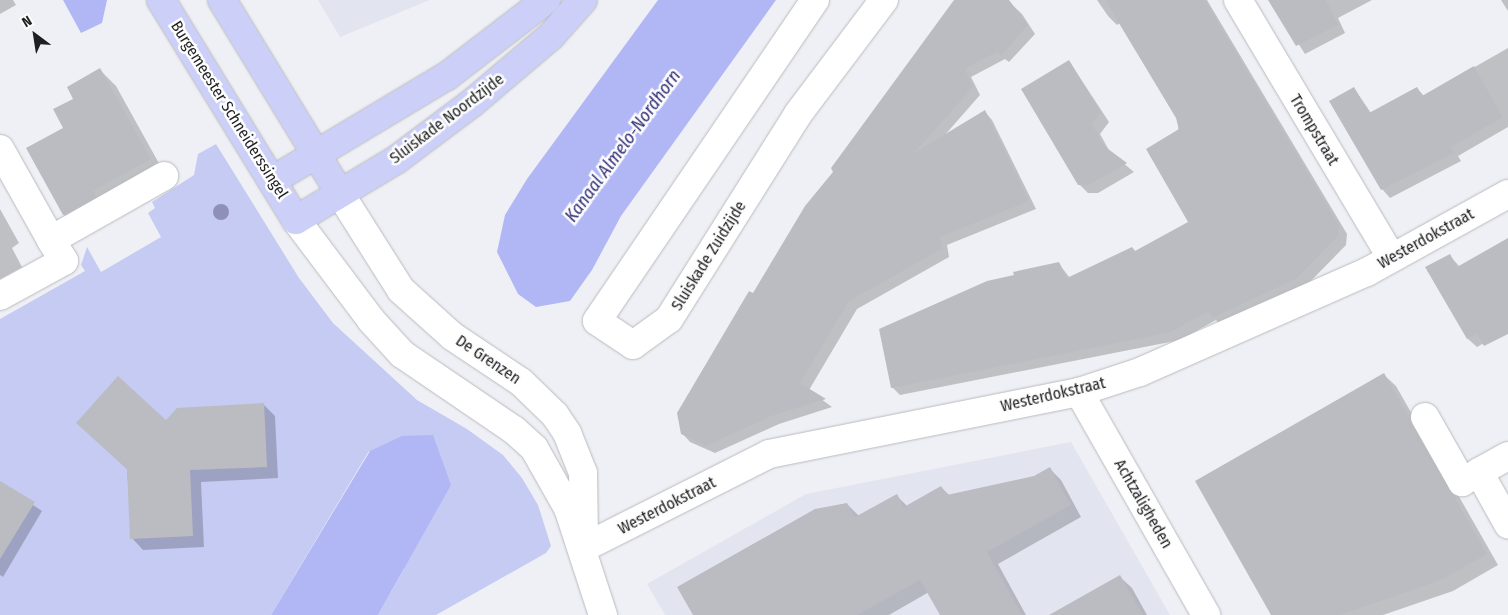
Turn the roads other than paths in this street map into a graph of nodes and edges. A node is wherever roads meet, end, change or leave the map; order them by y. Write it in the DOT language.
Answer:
graph roads {
  1 [pos="160,0"];
  2 [pos="222,0"];
  3 [pos="546,0"];
  4 [pos="583,0"];
  5 [pos="815,0"];
  6 [pos="884,0"];
  7 [pos="1238,0"];
  8 [pos="0,149"];
  9 [pos="316,155"];
  10 [pos="164,176"];
  11 [pos="273,180"];
  12 [pos="340,192"];
  13 [pos="1508,194"];
  14 [pos="296,220"];
  15 [pos="51,240"];
  16 [pos="1392,258"];
  17 [pos="0,296"];
  18 [pos="1079,392"];
  19 [pos="1425,417"];
  20 [pos="1508,456"];
  21 [pos="1479,472"];
  22 [pos="1508,524"];
  23 [pos="584,548"];
  24 [pos="603,615"];
  25 [pos="1206,615"];
  1 -- 11 [label="main road, Burgemeester Schneiderssingel"];
  2 -- 9 [label="main road"];
  3 -- 9 [label="main road, Sluiskade Noordzijde"];
  4 -- 12 [label="main road, Sluiskade Noordzijde"];
  5 -- 6 [label="street, Sluiskade Zuidzijde"];
  7 -- 16 [label="street, Trompstraat"];
  8 -- 15 [label="street"];
  9 -- 11 [label="main road, Sluiskade Noordzijde"];
  9 -- 12 [label="main road"];
  10 -- 15 [label="street"];
  11 -- 14 [label="main road, Burgemeester Schneiderssingel"];
  12 -- 14 [label="main road, Sluiskade Noordzijde"];
  12 -- 23 [label="street, De Grenzen"];
  13 -- 16 [label="street, Westerdokstraat"];
  14 -- 23 [label="street, De Grenzen"];
  15 -- 17 [label="street"];
  16 -- 18 [label="street, Westerdokstraat"];
  18 -- 23 [label="street, Westerdokstraat"];
  18 -- 25 [label="street, Achtzaligheden"];
  19 -- 21 [label="street"];
  20 -- 21 [label="street"];
  21 -- 22 [label="street"];
  23 -- 24 [label="street, De Grenzen"];
}
